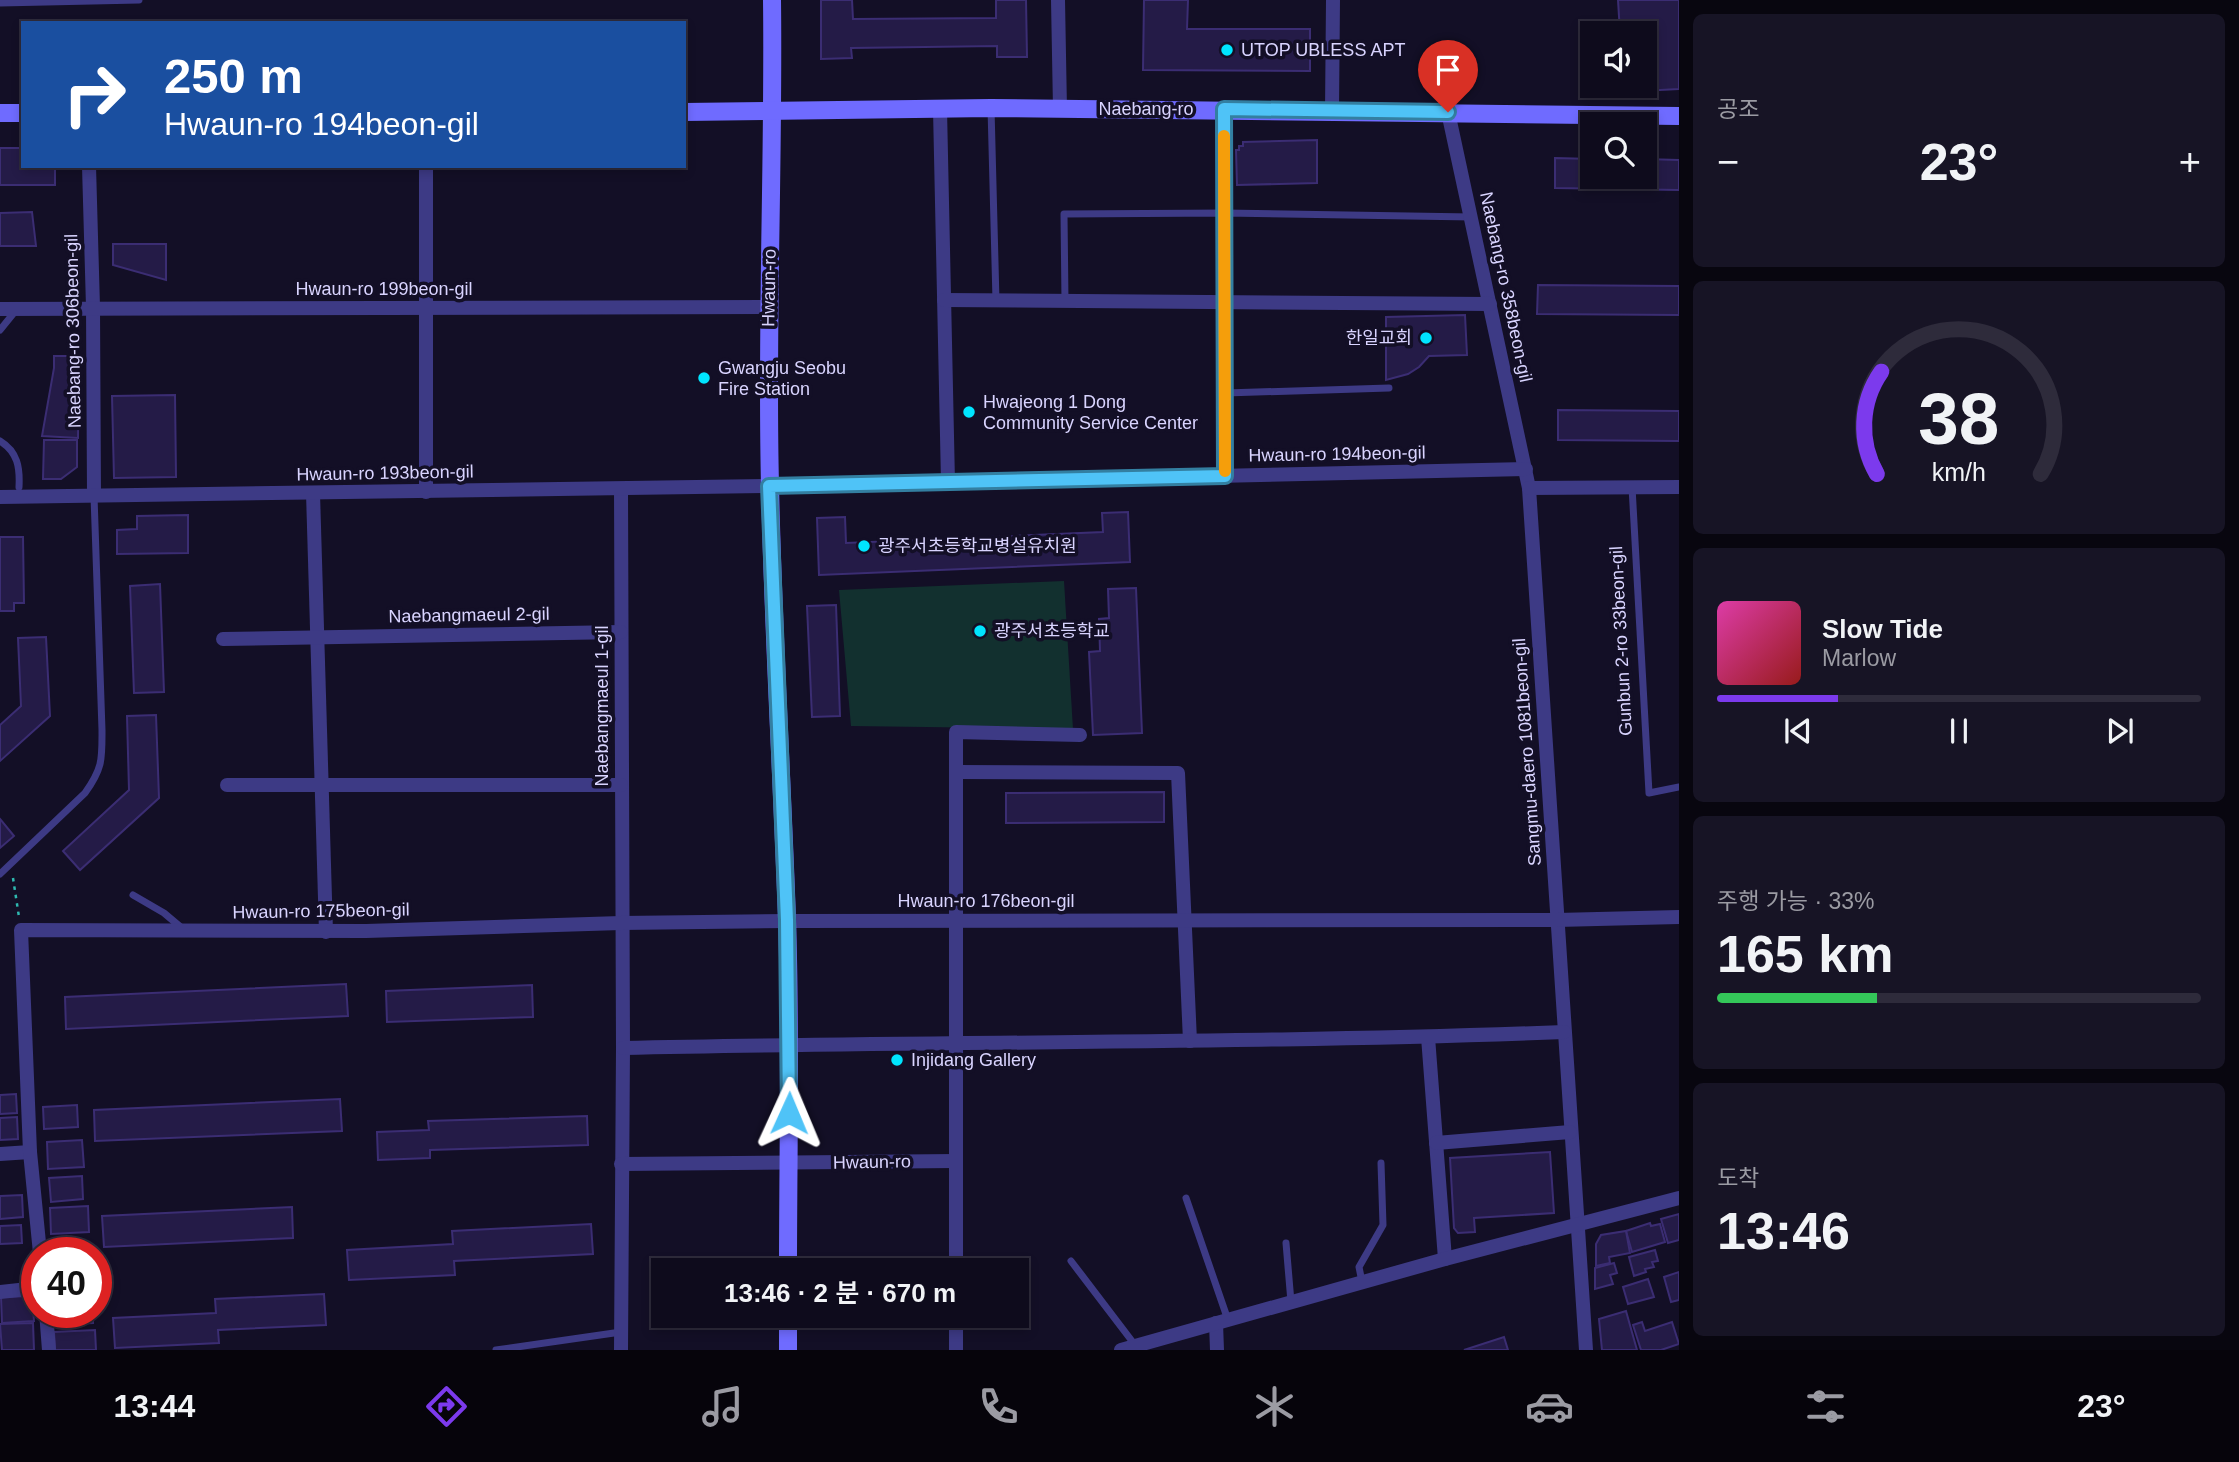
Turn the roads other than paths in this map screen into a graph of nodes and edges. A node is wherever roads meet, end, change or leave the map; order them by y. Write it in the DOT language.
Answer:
graph roads {
  1 [pos="139,0"];
  2 [pos="772,0"];
  3 [pos="1058,0"];
  4 [pos="1333,0"];
  5 [pos="0,3"];
  6 [pos="991,108"];
  7 [pos="940,109"];
  8 [pos="1060,109"];
  9 [pos="1224,109"];
  10 [pos="1332,111"];
  11 [pos="686,112"];
  12 [pos="773,112"];
  13 [pos="1448,112"];
  14 [pos="0,113"];
  15 [pos="21,113"];
  16 [pos="1679,116"];
  17 [pos="89,168"];
  18 [pos="426,168"];
  19 [pos="1224,213"];
  20 [pos="1472,217"];
  21 [pos="944,300"];
  22 [pos="1065,301"];
  23 [pos="996,302"];
  24 [pos="1225,302"];
  25 [pos="1490,304"];
  26 [pos="93,307"];
  27 [pos="768,307"];
  28 [pos="0,309"];
  29 [pos="17,309"];
  30 [pos="427,309"];
  31 [pos="0,330"];
  32 [pos="1390,388"];
  33 [pos="1225,393"];
  34 [pos="0,441"];
  35 [pos="1526,470"];
  36 [pos="1225,476"];
  37 [pos="948,482"];
  38 [pos="769,486"];
  39 [pos="19,487"];
  40 [pos="1679,487"];
  41 [pos="1529,488"];
  42 [pos="1632,488"];
  43 [pos="621,489"];
  44 [pos="426,492"];
  45 [pos="313,493"];
  46 [pos="94,496"];
  47 [pos="0,497"];
  48 [pos="621,632"];
  49 [pos="317,637"];
  50 [pos="223,639"];
  51 [pos="1080,735"];
  52 [pos="956,766"];
  53 [pos="227,785"];
  54 [pos="320,785"];
  55 [pos="621,785"];
  56 [pos="1679,787"];
  57 [pos="0,874"];
  58 [pos="133,895"];
  59 [pos="1679,917"];
  60 [pos="787,920"];
  61 [pos="955,920"];
  62 [pos="1185,920"];
  63 [pos="1557,920"];
  64 [pos="621,923"];
  65 [pos="186,931"];
  66 [pos="326,932"];
  67 [pos="1564,1032"];
  68 [pos="1428,1037"];
  69 [pos="1190,1041"];
  70 [pos="790,1044"];
  71 [pos="956,1044"];
  72 [pos="623,1048"];
  73 [pos="1570,1132"];
  74 [pos="1436,1143"];
  75 [pos="30,1152"];
  76 [pos="0,1154"];
  77 [pos="956,1161"];
  78 [pos="1381,1163"];
  79 [pos="621,1164"];
  80 [pos="788,1164"];
  81 [pos="1186,1198"];
  82 [pos="1679,1198"];
  83 [pos="1577,1225"];
  84 [pos="38,1237"];
  85 [pos="1286,1242"];
  86 [pos="788,1258"];
  87 [pos="956,1258"];
  88 [pos="1444,1259"];
  89 [pos="1071,1261"];
  90 [pos="1362,1282"];
  91 [pos="21,1290"];
  92 [pos="0,1292"];
  93 [pos="1291,1302"];
  94 [pos="1222,1321"];
  95 [pos="47,1328"];
  96 [pos="788,1328"];
  97 [pos="956,1328"];
  98 [pos="621,1332"];
  99 [pos="1128,1348"];
  100 [pos="49,1350"];
  101 [pos="498,1350"];
  102 [pos="621,1350"];
  103 [pos="788,1350"];
  104 [pos="956,1350"];
  105 [pos="1217,1350"];
  106 [pos="1586,1350"];
  1 -- 5 [label="lane"];
  2 -- 12 [label="street, Hwaun-ro"];
  3 -- 8 [label="street"];
  4 -- 10 [label="street"];
  6 -- 7 [label="street, Naebang-ro"];
  6 -- 8 [label="street, Naebang-ro"];
  6 -- 23 [label="lane"];
  7 -- 12 [label="street, Naebang-ro"];
  7 -- 21 [label="street"];
  8 -- 9 [label="street, Naebang-ro"];
  9 -- 10 [label="street, Naebang-ro"];
  9 -- 19 [label="street"];
  10 -- 13 [label="street, Naebang-ro"];
  11 -- 12 [label="street, Naebang-ro"];
  12 -- 27 [label="street, Hwaun-ro"];
  13 -- 16 [label="street, Naebang-ro"];
  13 -- 20 [label="street, Naebang-ro 358beon-gil"];
  14 -- 15 [label="street"];
  17 -- 26 [label="street, Naebang-ro 306beon-gil"];
  18 -- 30 [label="street"];
  19 -- 20 [label="lane"];
  19 -- 22 [label="lane"];
  19 -- 24 [label="street"];
  20 -- 25 [label="street, Naebang-ro 358beon-gil"];
  21 -- 23 [label="street"];
  21 -- 37 [label="street"];
  22 -- 23 [label="street"];
  22 -- 24 [label="street"];
  24 -- 25 [label="street"];
  24 -- 33 [label="street"];
  25 -- 35 [label="street, Naebang-ro 358beon-gil"];
  26 -- 29 [label="street, Hwaun-ro 199beon-gil"];
  26 -- 30 [label="street, Hwaun-ro 199beon-gil"];
  26 -- 46 [label="street, Naebang-ro 306beon-gil"];
  27 -- 30 [label="street, Hwaun-ro 199beon-gil"];
  27 -- 38 [label="street, Hwaun-ro"];
  28 -- 29 [label="street, Hwaun-ro 199beon-gil"];
  29 -- 31 [label="lane"];
  30 -- 44 [label="street"];
  32 -- 33 [label="lane"];
  33 -- 36 [label="street"];
  34 -- 39 [label="lane"];
  35 -- 36 [label="street, Hwaun-ro 194beon-gil"];
  35 -- 41 [label="street, Sangmu-daero 1081beon-gil"];
  36 -- 37 [label="street, Hwaun-ro 194beon-gil"];
  37 -- 38 [label="street, Hwaun-ro 194beon-gil"];
  38 -- 43 [label="street, Hwaun-ro 193beon-gil"];
  38 -- 60 [label="street, Hwaun-ro"];
  40 -- 42 [label="street"];
  41 -- 42 [label="street"];
  41 -- 63 [label="street, Sangmu-daero 1081beon-gil"];
  42 -- 56 [label="lane, Gunbun 2-ro 33beon-gil"];
  43 -- 44 [label="street, Hwaun-ro 193beon-gil"];
  43 -- 48 [label="street, Naebangmaeul 1-gil"];
  44 -- 45 [label="street, Hwaun-ro 193beon-gil"];
  45 -- 46 [label="street, Hwaun-ro 193beon-gil"];
  45 -- 49 [label="street"];
  46 -- 47 [label="street, Hwaun-ro 193beon-gil"];
  46 -- 57 [label="lane"];
  48 -- 49 [label="street, Naebangmaeul 2-gil"];
  48 -- 55 [label="street, Naebangmaeul 1-gil"];
  49 -- 50 [label="street, Naebangmaeul 2-gil"];
  49 -- 54 [label="street"];
  51 -- 52 [label="street"];
  52 -- 61 [label="street"];
  52 -- 62 [label="street"];
  53 -- 54 [label="street"];
  54 -- 55 [label="street"];
  54 -- 66 [label="street"];
  55 -- 64 [label="street, Naebangmaeul 1-gil"];
  58 -- 65 [label="lane"];
  59 -- 63 [label="street, Hwaun-ro 176beon-gil"];
  60 -- 61 [label="street, Hwaun-ro 176beon-gil"];
  60 -- 64 [label="street, Hwaun-ro 175beon-gil"];
  60 -- 70 [label="street, Hwaun-ro"];
  61 -- 62 [label="street, Hwaun-ro 176beon-gil"];
  61 -- 71 [label="street"];
  62 -- 63 [label="street, Hwaun-ro 176beon-gil"];
  62 -- 69 [label="street"];
  63 -- 67 [label="street, Sangmu-daero 1081beon-gil"];
  64 -- 66 [label="street, Hwaun-ro 175beon-gil"];
  64 -- 72 [label="street"];
  65 -- 66 [label="street, Hwaun-ro 175beon-gil"];
  65 -- 75 [label="street, Hwaun-ro 175beon-gil"];
  67 -- 68 [label="street"];
  67 -- 73 [label="street, Sangmu-daero 1081beon-gil"];
  68 -- 69 [label="street"];
  68 -- 74 [label="street"];
  69 -- 71 [label="street"];
  70 -- 71 [label="street"];
  70 -- 72 [label="street"];
  70 -- 80 [label="street, Hwaun-ro"];
  71 -- 77 [label="street"];
  72 -- 79 [label="street"];
  73 -- 74 [label="street"];
  73 -- 83 [label="street, Sangmu-daero 1081beon-gil"];
  74 -- 88 [label="street"];
  75 -- 76 [label="street"];
  75 -- 84 [label="street"];
  77 -- 80 [label="street, Hwaun-ro"];
  77 -- 87 [label="street"];
  78 -- 90 [label="lane"];
  79 -- 80 [label="street, Hwaun-ro"];
  79 -- 98 [label="street"];
  80 -- 86 [label="street, Hwaun-ro"];
  81 -- 94 [label="lane"];
  82 -- 83 [label="street"];
  83 -- 88 [label="street"];
  83 -- 106 [label="street, Sangmu-daero 1081beon-gil"];
  85 -- 93 [label="lane"];
  88 -- 90 [label="street"];
  89 -- 99 [label="lane"];
  90 -- 93 [label="street"];
  91 -- 92 [label="street"];
  93 -- 94 [label="street"];
  94 -- 99 [label="street"];
  94 -- 105 [label="street"];
  95 -- 100 [label="street"];
  96 -- 103 [label="street"];
  97 -- 104 [label="street"];
  98 -- 101 [label="lane"];
  98 -- 102 [label="street"];
}
